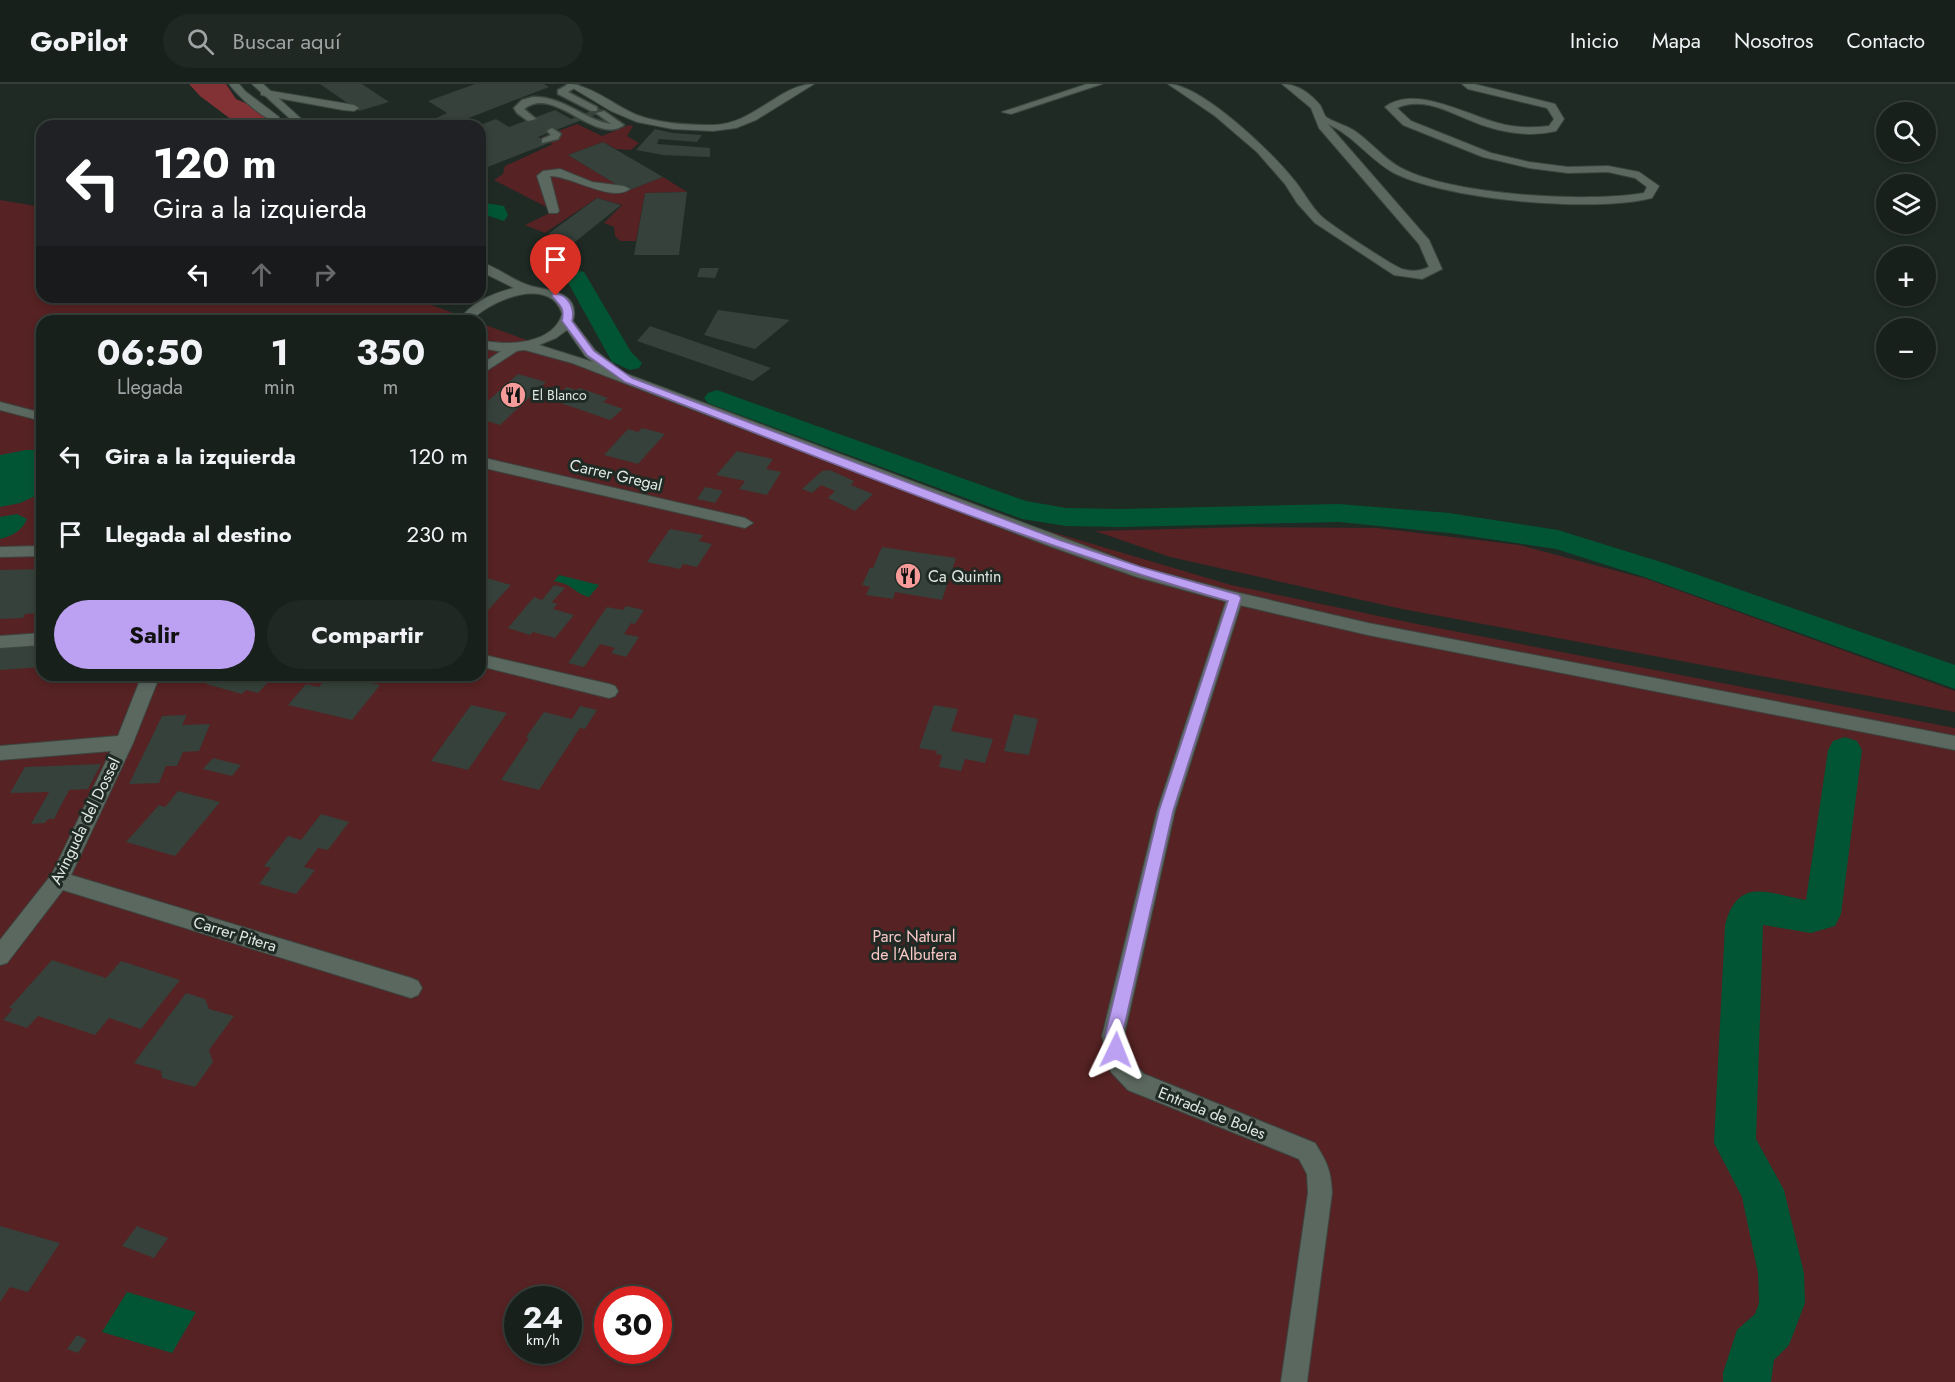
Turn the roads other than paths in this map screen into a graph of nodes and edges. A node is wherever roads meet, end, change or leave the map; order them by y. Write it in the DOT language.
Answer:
graph roads {
  1 [pos="234,84"];
  2 [pos="257,84"];
  3 [pos="809,84"];
  4 [pos="1097,84"];
  5 [pos="1173,84"];
  6 [pos="1287,84"];
  7 [pos="1467,84"];
  8 [pos="572,85"];
  9 [pos="265,93"];
  10 [pos="354,108"];
  11 [pos="1007,112"];
  12 [pos="275,119"];
  13 [pos="531,119"];
  14 [pos="1322,119"];
  15 [pos="297,120"];
  16 [pos="552,131"];
  17 [pos="545,141"];
  18 [pos="624,189"];
  19 [pos="553,211"];
  20 [pos="486,269"];
  21 [pos="530,291"];
  22 [pos="486,298"];
  23 [pos="567,321"];
  24 [pos="486,346"];
  25 [pos="519,347"];
  26 [pos="486,367"];
  27 [pos="628,380"];
  28 [pos="0,406"];
  29 [pos="36,415"];
  30 [pos="486,463"];
  31 [pos="745,523"];
  32 [pos="36,551"];
  33 [pos="0,552"];
  34 [pos="1235,598"];
  35 [pos="36,639"];
  36 [pos="0,642"];
  37 [pos="486,661"];
  38 [pos="149,681"];
  39 [pos="609,690"];
  40 [pos="124,743"];
  41 [pos="1955,743"];
  42 [pos="0,753"];
  43 [pos="60,880"];
  44 [pos="0,956"];
  45 [pos="411,988"];
  46 [pos="1294,1382"];
  1 -- 12 [label="street"];
  2 -- 9 [label="street"];
  3 -- 8 [label="street"];
  4 -- 11 [label="street"];
  5 -- 14 [label="street"];
  6 -- 14 [label="street"];
  7 -- 14 [label="street"];
  8 -- 13 [label="lane"];
  9 -- 10 [label="street"];
  9 -- 15 [label="street"];
  16 -- 17 [label="lane"];
  18 -- 19 [label="street"];
  20 -- 21 [label="street"];
  21 -- 22 [label="street"];
  21 -- 23 [label="street"];
  23 -- 25 [label="street"];
  23 -- 27 [label="street"];
  24 -- 25 [label="street"];
  25 -- 26 [label="street"];
  25 -- 27 [label="street"];
  27 -- 34 [label="street"];
  28 -- 29 [label="street"];
  30 -- 31 [label="street, Carrer Gregal"];
  32 -- 33 [label="street"];
  34 -- 41 [label="street"];
  34 -- 46 [label="street, Entrada de Boles"];
  35 -- 36 [label="street"];
  37 -- 39 [label="street"];
  38 -- 40 [label="street, Avinguda del Dossel"];
  40 -- 42 [label="street"];
  40 -- 43 [label="street, Avinguda del Dossel"];
  43 -- 44 [label="street, Avinguda del Dossel"];
  43 -- 45 [label="street, Carrer Pitera"];
}
